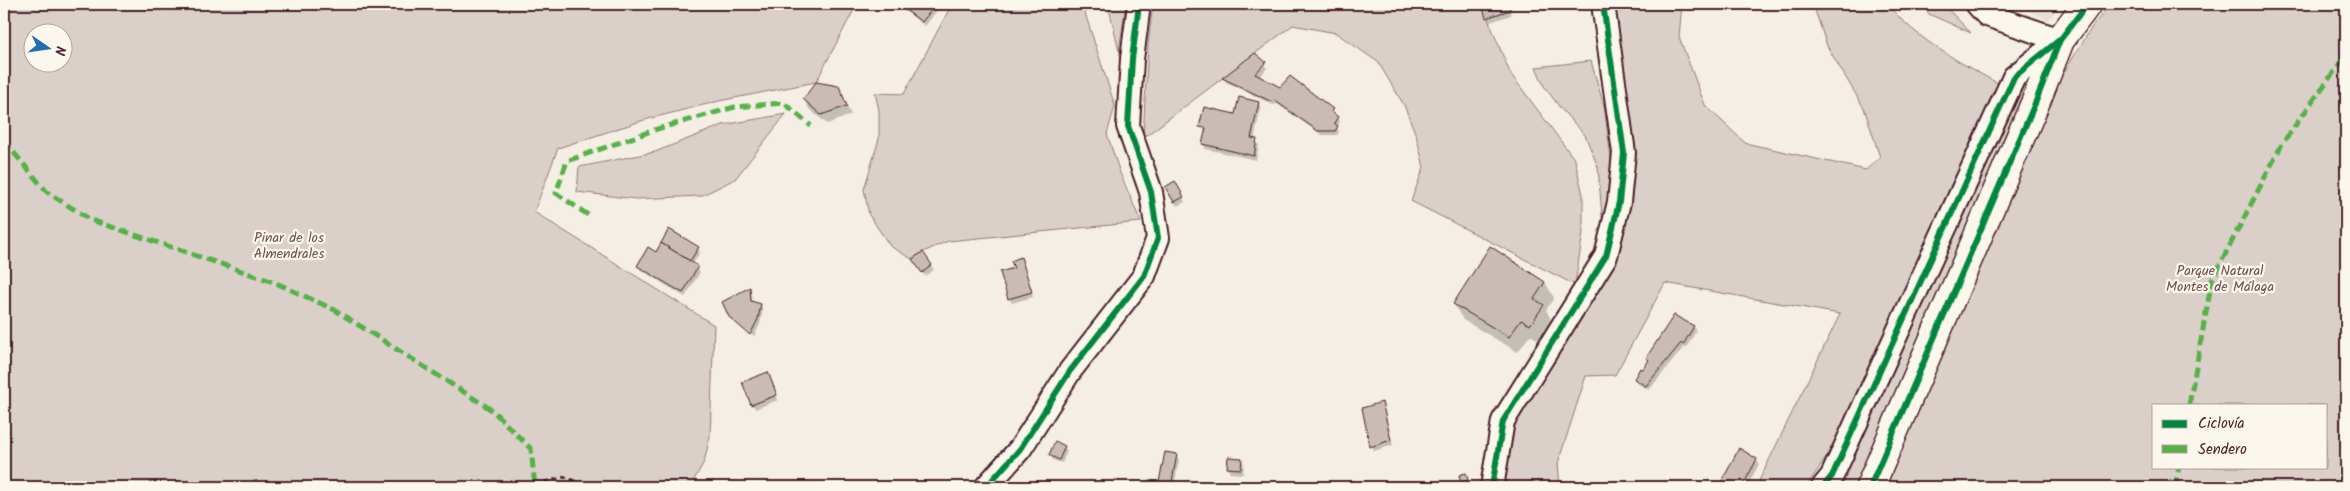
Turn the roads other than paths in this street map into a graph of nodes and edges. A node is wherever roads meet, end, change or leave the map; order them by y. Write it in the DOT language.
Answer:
graph roads {
  1 [pos="1139,4"];
  2 [pos="1603,4"];
  3 [pos="1977,4"];
  4 [pos="2087,4"];
  5 [pos="2060,40"];
  6 [pos="986,487"];
  7 [pos="1492,487"];
  8 [pos="1823,487"];
  9 [pos="1870,487"];
  1 -- 6 [label="street"];
  2 -- 7 [label="street"];
  3 -- 5 [label="street"];
  4 -- 5 [label="main road"];
  5 -- 8 [label="street"];
  5 -- 9 [label="main road"];
}
